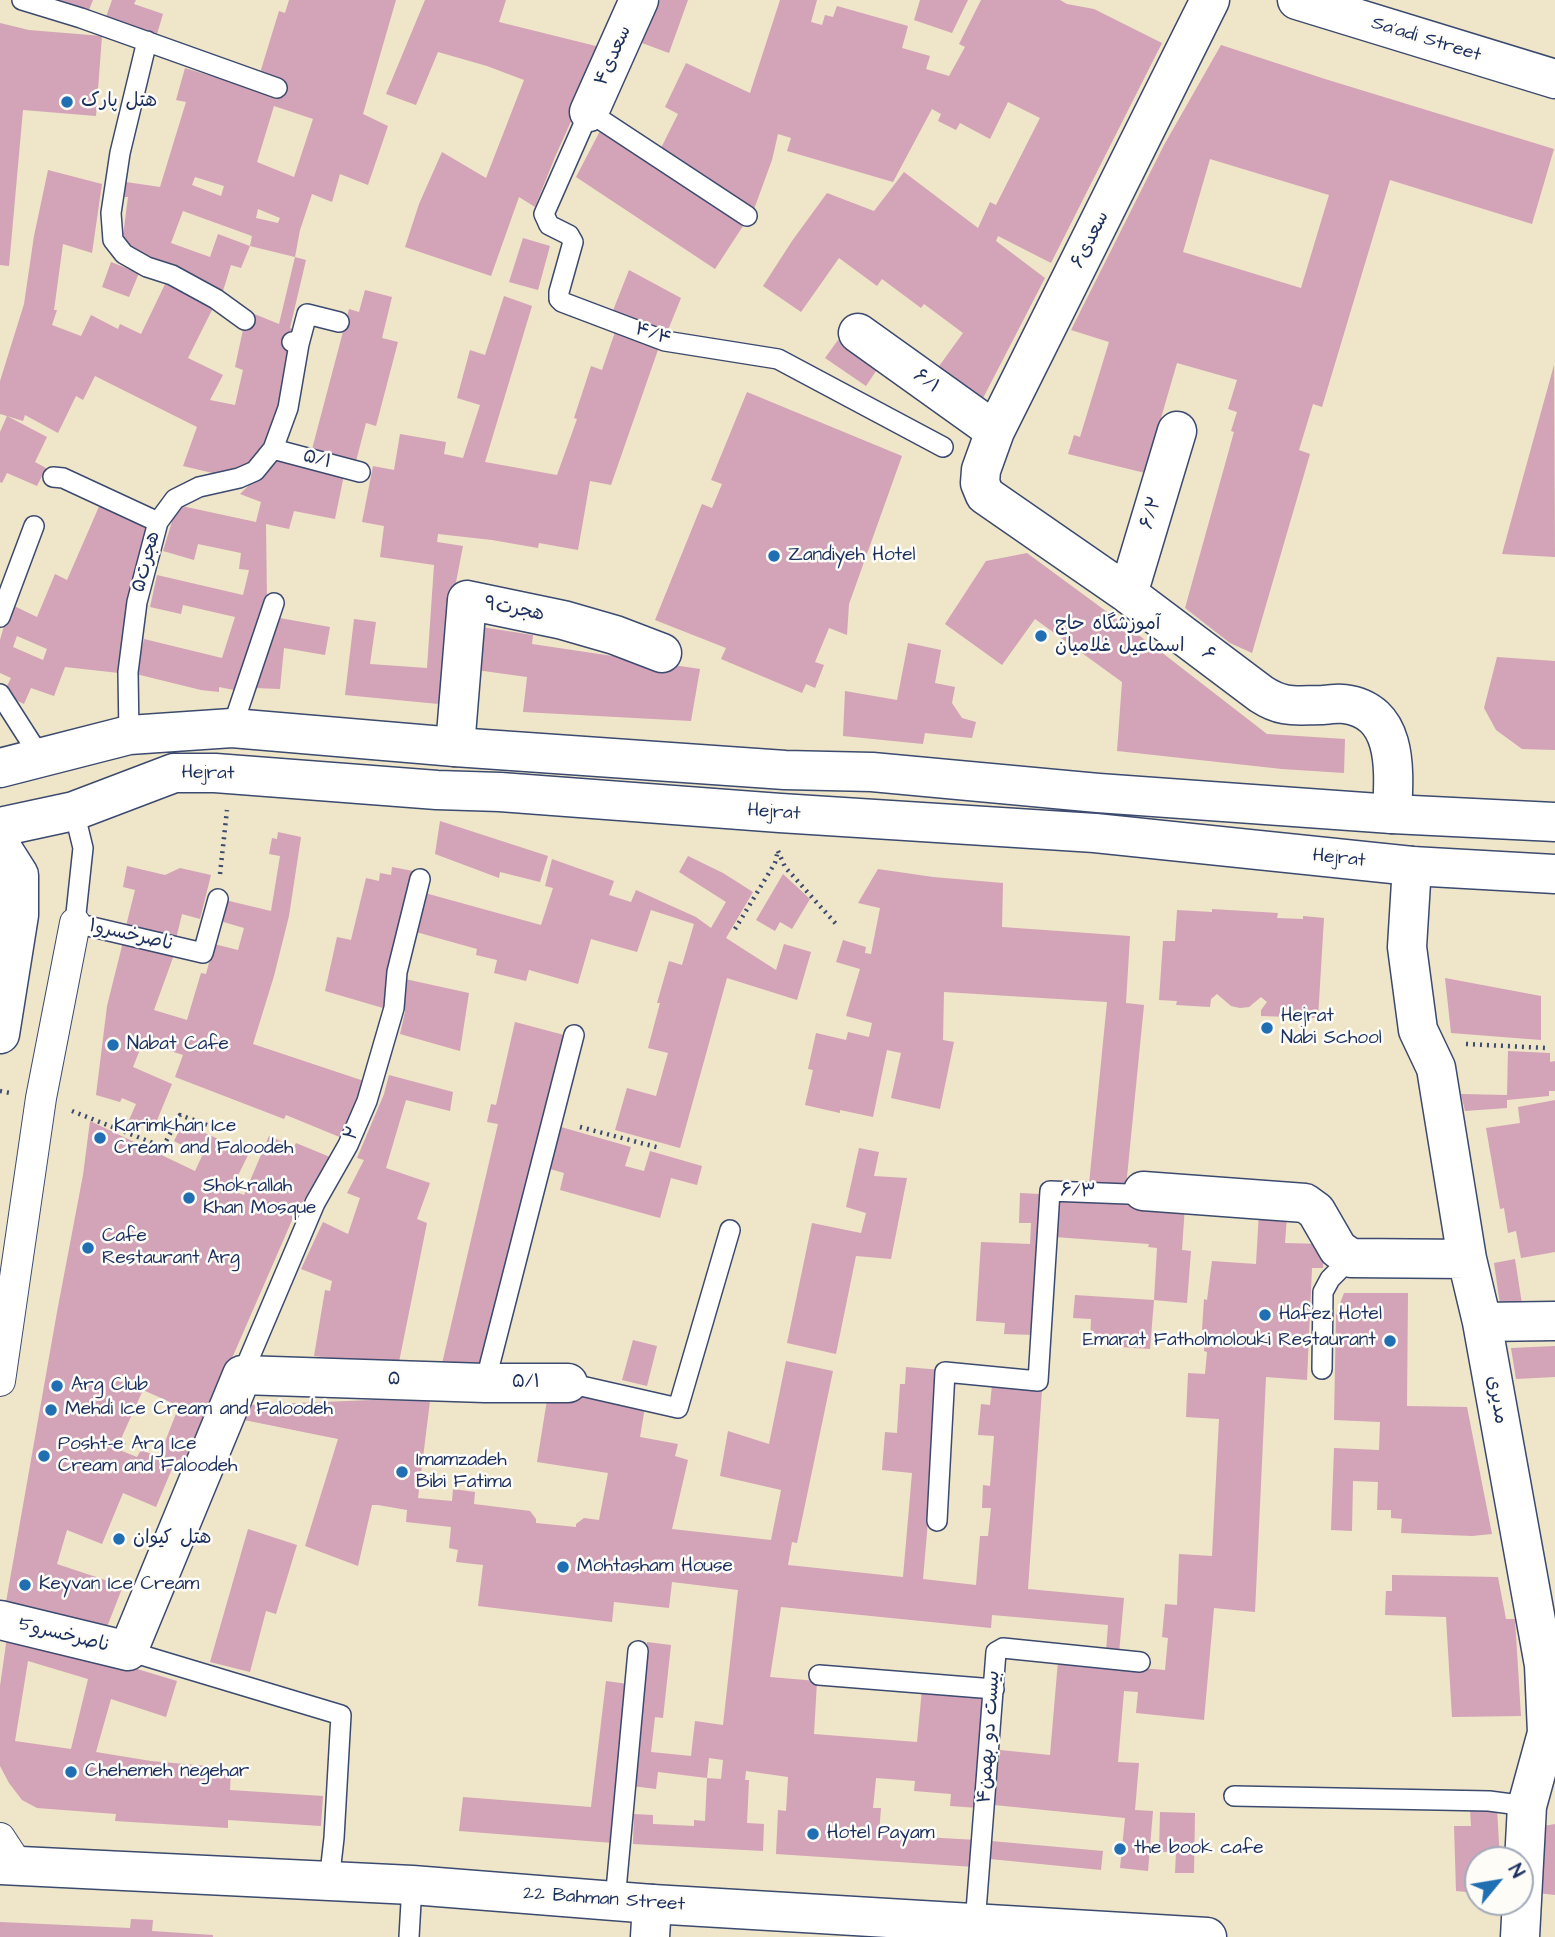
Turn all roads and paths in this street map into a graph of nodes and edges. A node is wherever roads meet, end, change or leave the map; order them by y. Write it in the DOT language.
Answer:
graph roads {
  1 [pos="22,0"];
  2 [pos="639,0"];
  3 [pos="1210,0"];
  4 [pos="1297,0"];
  5 [pos="147,41"];
  6 [pos="1555,79"];
  7 [pos="277,88"];
  8 [pos="589,112"];
  9 [pos="747,216"];
  10 [pos="246,320"];
  11 [pos="339,323"];
  12 [pos="858,333"];
  13 [pos="995,431"];
  14 [pos="1177,431"];
  15 [pos="943,447"];
  16 [pos="273,449"];
  17 [pos="360,472"];
  18 [pos="53,477"];
  19 [pos="980,483"];
  20 [pos="158,522"];
  21 [pos="34,526"];
  22 [pos="1128,594"];
  23 [pos="274,603"];
  24 [pos="0,617"];
  25 [pos="662,653"];
  26 [pos="0,694"];
  27 [pos="232,728"];
  28 [pos="129,735"];
  29 [pos="455,747"];
  30 [pos="41,758"];
  31 [pos="0,768"];
  32 [pos="228,802"];
  33 [pos="74,811"];
  34 [pos="1392,814"];
  35 [pos="1555,822"];
  36 [pos="0,827"];
  37 [pos="779,832"];
  38 [pos="0,845"];
  39 [pos="1412,866"];
  40 [pos="1555,874"];
  41 [pos="419,879"];
  42 [pos="218,900"];
  43 [pos="75,923"];
  44 [pos="836,924"];
  45 [pos="735,929"];
  46 [pos="0,1034"];
  47 [pos="575,1035"];
  48 [pos="1427,1047"];
  49 [pos="1546,1048"];
  50 [pos="0,1091"];
  51 [pos="41,1098"];
  52 [pos="552,1120"];
  53 [pos="207,1125"];
  54 [pos="660,1148"];
  55 [pos="1143,1191"];
  56 [pos="730,1230"];
  57 [pos="1350,1258"];
  58 [pos="1467,1259"];
  59 [pos="1555,1321"];
  60 [pos="1482,1322"];
  61 [pos="1322,1369"];
  62 [pos="242,1375"];
  63 [pos="0,1381"];
  64 [pos="485,1383"];
  65 [pos="568,1383"];
  66 [pos="937,1521"];
  67 [pos="0,1620"];
  68 [pos="128,1651"];
  69 [pos="638,1651"];
  70 [pos="1140,1662"];
  71 [pos="1550,1664"];
  72 [pos="819,1675"];
  73 [pos="994,1689"];
  74 [pos="1234,1796"];
  75 [pos="1527,1806"];
  76 [pos="6,1857"];
  77 [pos="329,1882"];
  78 [pos="412,1885"];
  79 [pos="639,1914"];
  80 [pos="975,1924"];
  81 [pos="409,1937"];
  82 [pos="1189,1937"];
  83 [pos="1207,1937"];
  84 [pos="1520,1937"];
  1 -- 5 [label="lane"];
  2 -- 8 [label="street, سعدی۴"];
  3 -- 13 [label="street, سعدی۶"];
  4 -- 6 [label="street, Sa'adi Street"];
  5 -- 7 [label="lane"];
  5 -- 10 [label="lane"];
  8 -- 9 [label="lane"];
  8 -- 15 [label="lane, ۴/۴"];
  11 -- 16 [label="lane, هجرت۵"];
  12 -- 13 [label="street, ۶/۱"];
  13 -- 19 [label="street, سعدی۶"];
  14 -- 22 [label="street, ۶/۲"];
  16 -- 17 [label="lane, ۵/۱"];
  16 -- 20 [label="lane, هجرت۵"];
  18 -- 20 [label="lane"];
  19 -- 22 [label="street, ۶"];
  20 -- 28 [label="lane, هجرت۵"];
  21 -- 24 [label="lane"];
  22 -- 34 [label="street, ۶"];
  23 -- 27 [label="lane"];
  25 -- 29 [label="street, هجرت۹"];
  26 -- 30 [label="lane"];
  27 -- 28 [label="street"];
  27 -- 29 [label="street"];
  28 -- 30 [label="street"];
  29 -- 34 [label="street"];
  30 -- 31 [label="street"];
  32 -- 42 [label="path"];
  33 -- 36 [label="street, Hejrat"];
  33 -- 37 [label="street, Hejrat"];
  33 -- 43 [label="lane, ناصرخسرو۱"];
  34 -- 35 [label="street"];
  37 -- 39 [label="street, Hejrat"];
  37 -- 44 [label="path"];
  37 -- 45 [label="path"];
  38 -- 46 [label="street"];
  39 -- 40 [label="street, Hejrat"];
  39 -- 48 [label="street, مدیری"];
  41 -- 62 [label="lane, ۲"];
  42 -- 43 [label="lane, ناصرخسرو۱"];
  43 -- 51 [label="street"];
  47 -- 52 [label="lane"];
  48 -- 49 [label="path"];
  48 -- 58 [label="street, مدیری"];
  50 -- 51 [label="path"];
  51 -- 53 [label="path"];
  51 -- 63 [label="street"];
  52 -- 54 [label="path"];
  52 -- 64 [label="lane"];
  55 -- 57 [label="street, ۶/۳"];
  55 -- 66 [label="lane, ۶/۳"];
  56 -- 65 [label="lane"];
  57 -- 58 [label="street"];
  57 -- 61 [label="lane"];
  58 -- 60 [label="street, مدیری"];
  59 -- 60 [label="street"];
  60 -- 71 [label="street, مدیری"];
  62 -- 64 [label="street, ۵"];
  62 -- 68 [label="street"];
  64 -- 65 [label="street, ۵/۱"];
  67 -- 68 [label="street, ناصرخسرو5"];
  68 -- 77 [label="lane"];
  69 -- 79 [label="lane"];
  70 -- 73 [label="lane, بیست دو بهمن۴"];
  71 -- 75 [label="street, مدیری"];
  72 -- 73 [label="lane"];
  73 -- 80 [label="lane, بیست دو بهمن۴"];
  74 -- 75 [label="lane"];
  75 -- 84 [label="street, مدیری"];
  76 -- 77 [label="street, 22 Bahman Street"];
  77 -- 78 [label="street, 22 Bahman Street"];
  78 -- 79 [label="street, 22 Bahman Street"];
  78 -- 81 [label="lane"];
  79 -- 80 [label="street, 22 Bahman Street"];
  80 -- 82 [label="street, 22 Bahman Street"];
  82 -- 83 [label="street, 22 Bahman Street"];
}
